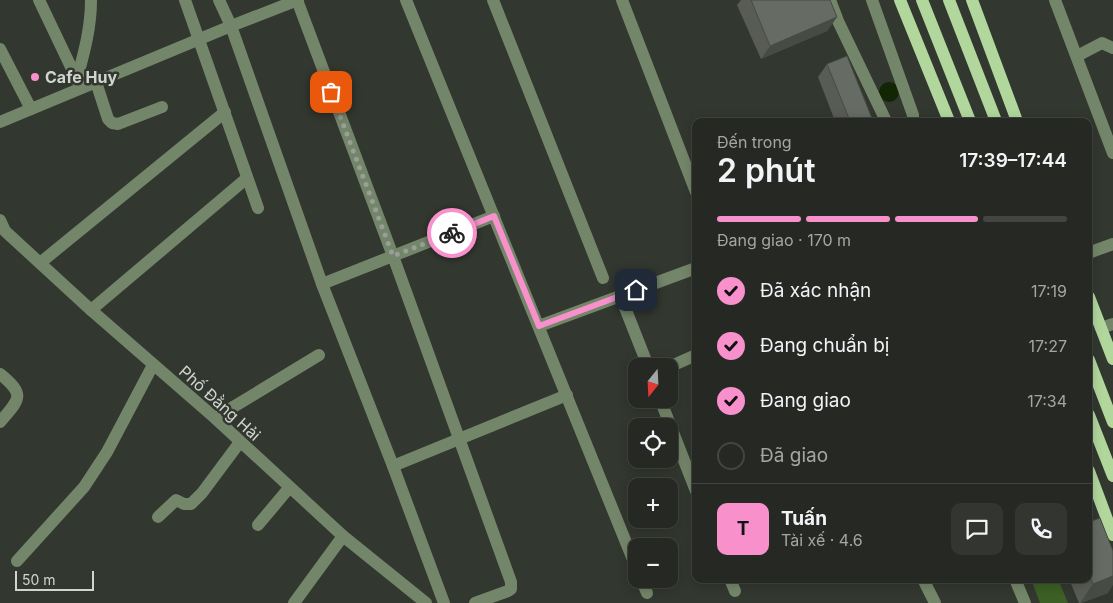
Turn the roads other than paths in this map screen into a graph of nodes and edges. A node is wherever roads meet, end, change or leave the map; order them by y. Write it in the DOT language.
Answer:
graph roads {
  1 [pos="39,0"];
  2 [pos="91,0"];
  3 [pos="185,0"];
  4 [pos="220,0"];
  5 [pos="298,0"];
  6 [pos="406,0"];
  7 [pos="493,0"];
  8 [pos="622,0"];
  9 [pos="830,0"];
  10 [pos="872,0"];
  11 [pos="900,0"];
  12 [pos="922,0"];
  13 [pos="948,0"];
  14 [pos="972,0"];
  15 [pos="1055,0"];
  16 [pos="232,26"];
  17 [pos="200,39"];
  18 [pos="1113,48"];
  19 [pos="0,49"];
  20 [pos="1077,56"];
  21 [pos="96,82"];
  22 [pos="79,84"];
  23 [pos="162,107"];
  24 [pos="31,109"];
  25 [pos="225,112"];
  26 [pos="885,118"];
  27 [pos="913,118"];
  28 [pos="948,118"];
  29 [pos="969,118"];
  30 [pos="995,118"];
  31 [pos="1016,118"];
  32 [pos="0,122"];
  33 [pos="1113,153"];
  34 [pos="247,178"];
  35 [pos="692,182"];
  36 [pos="258,208"];
  37 [pos="494,216"];
  38 [pos="2,230"];
  39 [pos="1113,244"];
  40 [pos="1092,252"];
  41 [pos="393,256"];
  42 [pos="40,263"];
  43 [pos="692,269"];
  44 [pos="603,278"];
  45 [pos="322,284"];
  46 [pos="620,295"];
  47 [pos="1092,302"];
  48 [pos="91,310"];
  49 [pos="539,326"];
  50 [pos="1107,326"];
  51 [pos="320,355"];
  52 [pos="645,358"];
  53 [pos="692,358"];
  54 [pos="1113,359"];
  55 [pos="678,363"];
  56 [pos="152,365"];
  57 [pos="1092,368"];
  58 [pos="0,374"];
  59 [pos="567,395"];
  60 [pos="664,408"];
  61 [pos="215,418"];
  62 [pos="0,422"];
  63 [pos="1092,422"];
  64 [pos="1113,422"];
  65 [pos="459,439"];
  66 [pos="240,442"];
  67 [pos="393,466"];
  68 [pos="1112,472"];
  69 [pos="1092,474"];
  70 [pos="692,478"];
  71 [pos="1092,479"];
  72 [pos="289,488"];
  73 [pos="158,517"];
  74 [pos="258,526"];
  75 [pos="1113,535"];
  76 [pos="343,536"];
  77 [pos="628,547"];
  78 [pos="17,561"];
  79 [pos="925,583"];
  80 [pos="1017,583"];
  81 [pos="645,588"];
  82 [pos="647,593"];
  83 [pos="419,601"];
  84 [pos="294,603"];
  85 [pos="444,603"];
  86 [pos="475,603"];
  87 [pos="935,603"];
  88 [pos="1025,603"];
  1 -- 22 [label="street"];
  2 -- 22 [label="street"];
  3 -- 17 [label="street"];
  4 -- 16 [label="street"];
  5 -- 16 [label="street"];
  5 -- 41 [label="street"];
  6 -- 37 [label="street"];
  7 -- 44 [label="street"];
  8 -- 35 [label="street"];
  9 -- 26 [label="street"];
  10 -- 27 [label="street"];
  11 -- 28 [label="main road"];
  12 -- 29 [label="main road"];
  13 -- 30 [label="main road"];
  14 -- 31 [label="main road"];
  15 -- 20 [label="street"];
  16 -- 17 [label="street"];
  16 -- 45 [label="street"];
  17 -- 21 [label="street"];
  17 -- 25 [label="street"];
  18 -- 20 [label="street"];
  19 -- 24 [label="street"];
  20 -- 33 [label="street"];
  21 -- 22 [label="street"];
  21 -- 23 [label="street"];
  22 -- 24 [label="street"];
  24 -- 32 [label="street"];
  25 -- 34 [label="street"];
  25 -- 42 [label="street"];
  34 -- 36 [label="street"];
  34 -- 48 [label="street"];
  37 -- 41 [label="street"];
  37 -- 49 [label="street"];
  38 -- 42 [label="street, Phố Đằng Hải"];
  39 -- 40 [label="street"];
  41 -- 45 [label="street"];
  41 -- 65 [label="street"];
  42 -- 48 [label="street, Phố Đằng Hải"];
  43 -- 46 [label="street"];
  45 -- 67 [label="street"];
  46 -- 49 [label="street"];
  46 -- 52 [label="street"];
  47 -- 50 [label="main road"];
  48 -- 56 [label="street, Phố Đằng Hải"];
  49 -- 59 [label="street"];
  50 -- 54 [label="main road"];
  51 -- 61 [label="street"];
  53 -- 55 [label="street"];
  56 -- 61 [label="street, Phố Đằng Hải"];
  56 -- 78 [label="street"];
  57 -- 64 [label="main road"];
  58 -- 62 [label="street"];
  59 -- 65 [label="street"];
  59 -- 77 [label="street"];
  60 -- 70 [label="street"];
  61 -- 66 [label="street, Phố Đằng Hải"];
  63 -- 68 [label="main road"];
  65 -- 67 [label="street"];
  65 -- 86 [label="street"];
  66 -- 72 [label="street, Phố Đằng Hải"];
  66 -- 73 [label="street"];
  67 -- 85 [label="street"];
  68 -- 69 [label="main road"];
  71 -- 75 [label="main road"];
  72 -- 74 [label="street"];
  72 -- 76 [label="street, Phố Đằng Hải"];
  76 -- 83 [label="street, Phố Đằng Hải"];
  76 -- 84 [label="street"];
  79 -- 87 [label="street"];
  80 -- 88 [label="street"];
  81 -- 82 [label="street"];
}
